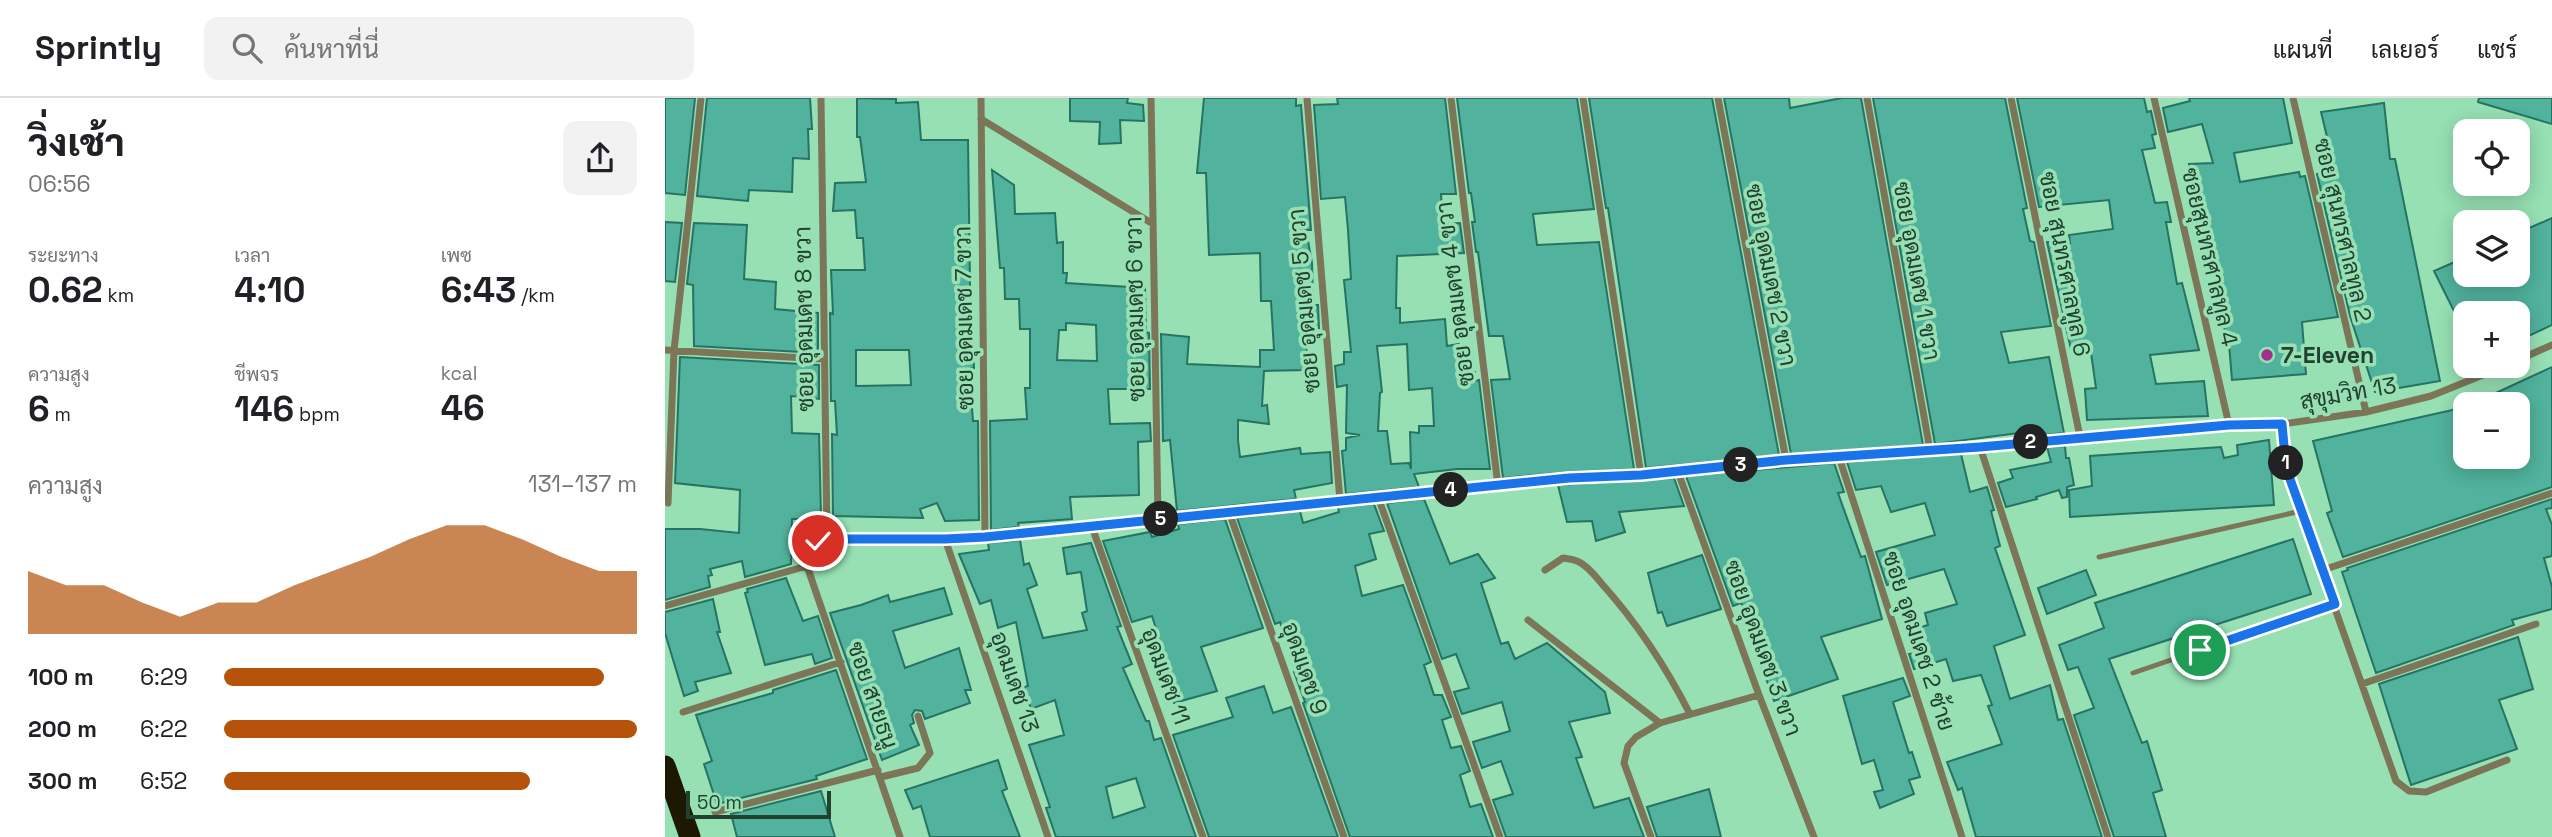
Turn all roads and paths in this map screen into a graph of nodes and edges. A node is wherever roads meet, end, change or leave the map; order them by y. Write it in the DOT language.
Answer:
graph roads {
  1 [pos="701,98"];
  2 [pos="821,98"];
  3 [pos="981,98"];
  4 [pos="1151,98"];
  5 [pos="1307,98"];
  6 [pos="1451,98"];
  7 [pos="1583,98"];
  8 [pos="1718,98"];
  9 [pos="1867,98"];
  10 [pos="2011,98"];
  11 [pos="2154,98"];
  12 [pos="2293,98"];
  13 [pos="981,119"];
  14 [pos="1153,223"];
  15 [pos="2552,345"];
  16 [pos="669,350"];
  17 [pos="2530,355"];
  18 [pos="823,359"];
  19 [pos="2475,378"];
  20 [pos="2366,412"];
  21 [pos="2282,424"];
  22 [pos="2229,425"];
  23 [pos="2080,437"];
  24 [pos="1980,447"];
  25 [pos="1930,450"];
  26 [pos="1839,457"];
  27 [pos="1786,460"];
  28 [pos="1678,471"];
  29 [pos="1641,475"];
  30 [pos="1498,486"];
  31 [pos="2552,493"];
  32 [pos="1378,497"];
  33 [pos="1341,501"];
  34 [pos="668,503"];
  35 [pos="2301,511"];
  36 [pos="1229,512"];
  37 [pos="1158,519"];
  38 [pos="1092,527"];
  39 [pos="985,537"];
  40 [pos="827,539"];
  41 [pos="945,539"];
  42 [pos="2099,557"];
  43 [pos="807,566"];
  44 [pos="1545,570"];
  45 [pos="2323,570"];
  46 [pos="2335,604"];
  47 [pos="665,606"];
  48 [pos="1528,620"];
  49 [pos="2536,624"];
  50 [pos="841,662"];
  51 [pos="2133,673"];
  52 [pos="2363,684"];
  53 [pos="1759,695"];
  54 [pos="683,712"];
  55 [pos="1690,714"];
  56 [pos="918,716"];
  57 [pos="1660,723"];
  58 [pos="2507,760"];
  59 [pos="665,766"];
  60 [pos="880,774"];
  61 [pos="715,812"];
  62 [pos="690,837"];
  63 [pos="900,837"];
  64 [pos="1048,837"];
  65 [pos="1203,837"];
  66 [pos="1344,837"];
  67 [pos="1500,837"];
  68 [pos="1651,837"];
  69 [pos="1814,837"];
  70 [pos="1962,837"];
  71 [pos="2108,837"];
  1 -- 16 [label="street"];
  2 -- 18 [label="street, ซอย อุดมเดช 8 ขวา"];
  3 -- 13 [label="street, ซอย อุดมเดช 7 ขวา"];
  4 -- 14 [label="street, ซอย อุดมเดช 6 ขวา"];
  5 -- 33 [label="street, ซอย อุดมเดช 5 ขวา"];
  6 -- 30 [label="street, ซอย อุดมเดช 4 ขวา"];
  7 -- 29 [label="street"];
  8 -- 27 [label="street, ซอย อุดมเดช 2 ขวา"];
  9 -- 25 [label="street, ซอย อุดมเดช 1 ขวา"];
  10 -- 23 [label="street, ซอย สุนทรศาลทูล 6"];
  11 -- 22 [label="street, ซอยสุนทรศาลทูล 4"];
  12 -- 20 [label="street, ซอย สุนทรศาลทูล 2"];
  13 -- 14 [label="street"];
  13 -- 39 [label="street, ซอย อุดมเดช 7 ขวา"];
  14 -- 37 [label="street, ซอย อุดมเดช 6 ขวา"];
  15 -- 17 [label="street"];
  16 -- 18 [label="street"];
  16 -- 34 [label="street"];
  18 -- 40 [label="street, ซอย อุดมเดช 8 ขวา"];
  19 -- 20 [label="street, สุขุมวิท 13"];
  20 -- 21 [label="street, สุขุมวิท 13"];
  21 -- 22 [label="street, สุขุมวิท 13"];
  21 -- 35 [label="street"];
  22 -- 23 [label="street, สุขุมวิท 13"];
  23 -- 24 [label="street, สุขุมวิท 13"];
  24 -- 25 [label="street, สุขุมวิท 13"];
  24 -- 71 [label="street"];
  25 -- 26 [label="street, สุขุมวิท 13"];
  26 -- 27 [label="street, สุขุมวิท 13"];
  26 -- 70 [label="street, ซอย อุดมเดช 2 ซ้าย"];
  27 -- 28 [label="street, สุขุมวิท 13"];
  28 -- 29 [label="street, สุขุมวิท 13"];
  28 -- 53 [label="street, ซอย อุดมเดช 3 ขวา"];
  29 -- 30 [label="street, สุขุมวิท 13"];
  30 -- 32 [label="street, สุขุมวิท 13"];
  31 -- 45 [label="street"];
  32 -- 33 [label="street, สุขุมวิท 13"];
  32 -- 67 [label="street"];
  33 -- 36 [label="street, สุขุมวิท 13"];
  35 -- 42 [label="lane"];
  35 -- 45 [label="street"];
  36 -- 37 [label="street, สุขุมวิท 13"];
  36 -- 66 [label="street, อุดมเดช 9"];
  37 -- 38 [label="street, สุขุมวิท 13"];
  38 -- 39 [label="street, สุขุมวิท 13"];
  38 -- 65 [label="street, อุดมเดช 11"];
  39 -- 41 [label="street, สุขุมวิท 13"];
  40 -- 41 [label="street, สุขุมวิท 13"];
  40 -- 43 [label="street"];
  41 -- 64 [label="street, อุดมเดช 13"];
  43 -- 47 [label="street"];
  43 -- 50 [label="street, ซอย สายธนู"];
  44 -- 55 [label="street"];
  45 -- 46 [label="street"];
  46 -- 51 [label="lane"];
  46 -- 52 [label="street"];
  48 -- 57 [label="street"];
  49 -- 52 [label="street"];
  50 -- 54 [label="street"];
  50 -- 60 [label="street, ซอย สายธนู"];
  52 -- 58 [label="street"];
  53 -- 55 [label="street"];
  53 -- 69 [label="street, ซอย อุดมเดช 3 ขวา"];
  55 -- 57 [label="street"];
  56 -- 60 [label="street"];
  57 -- 68 [label="street"];
  59 -- 62 [label="highway"];
  60 -- 61 [label="street"];
  60 -- 63 [label="street, ซอย สายธนู"];
}
